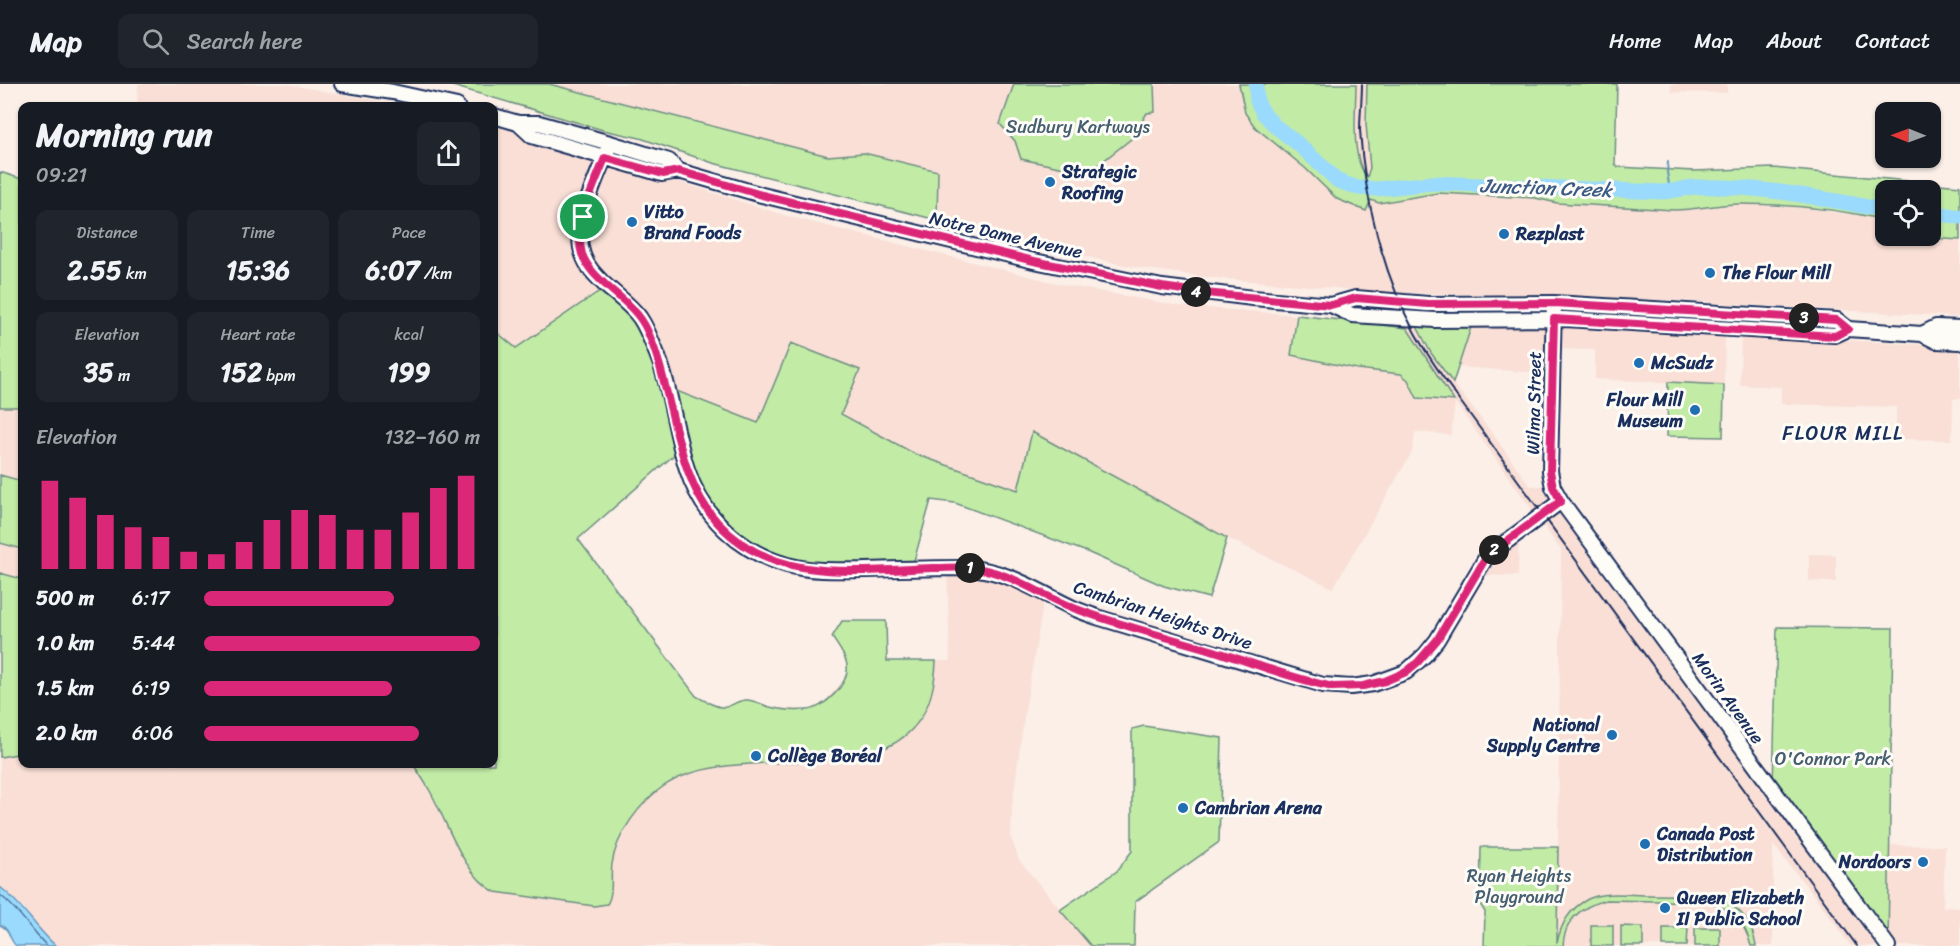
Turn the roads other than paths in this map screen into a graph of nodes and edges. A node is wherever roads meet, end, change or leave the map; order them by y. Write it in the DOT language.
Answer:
graph roads {
  1 [pos="342,84"];
  2 [pos="439,102"];
  3 [pos="498,117"];
  4 [pos="518,123"];
  5 [pos="610,143"];
  6 [pos="605,158"];
  7 [pos="679,171"];
  8 [pos="1554,303"];
  9 [pos="1331,305"];
  10 [pos="1554,319"];
  11 [pos="1960,328"];
  12 [pos="1848,329"];
  13 [pos="1922,334"];
  14 [pos="1960,342"];
  15 [pos="1561,501"];
  16 [pos="1888,946"];
  1 -- 2 [label="main road"];
  3 -- 4 [label="main road, Notre Dame Avenue"];
  4 -- 5 [label="main road, Notre Dame Avenue"];
  4 -- 6 [label="main road, Notre Dame Avenue"];
  5 -- 6 [label="main road, Cambrian Heights Drive"];
  5 -- 7 [label="main road, Notre Dame Avenue"];
  6 -- 7 [label="main road, Notre Dame Avenue"];
  6 -- 15 [label="main road, Cambrian Heights Drive"];
  7 -- 9 [label="main road, Notre Dame Avenue"];
  8 -- 9 [label="main road, Notre Dame Avenue"];
  8 -- 10 [label="main road, Wilma Street"];
  8 -- 12 [label="main road, Notre Dame Avenue"];
  9 -- 10 [label="main road, Notre Dame Avenue"];
  10 -- 12 [label="main road, Notre Dame Avenue"];
  10 -- 15 [label="main road, Wilma Street"];
  11 -- 13 [label="main road, Notre Dame Avenue"];
  12 -- 13 [label="main road, Notre Dame Avenue"];
  13 -- 14 [label="main road, Notre Dame Avenue"];
  15 -- 16 [label="main road, Morin Avenue"];
}
